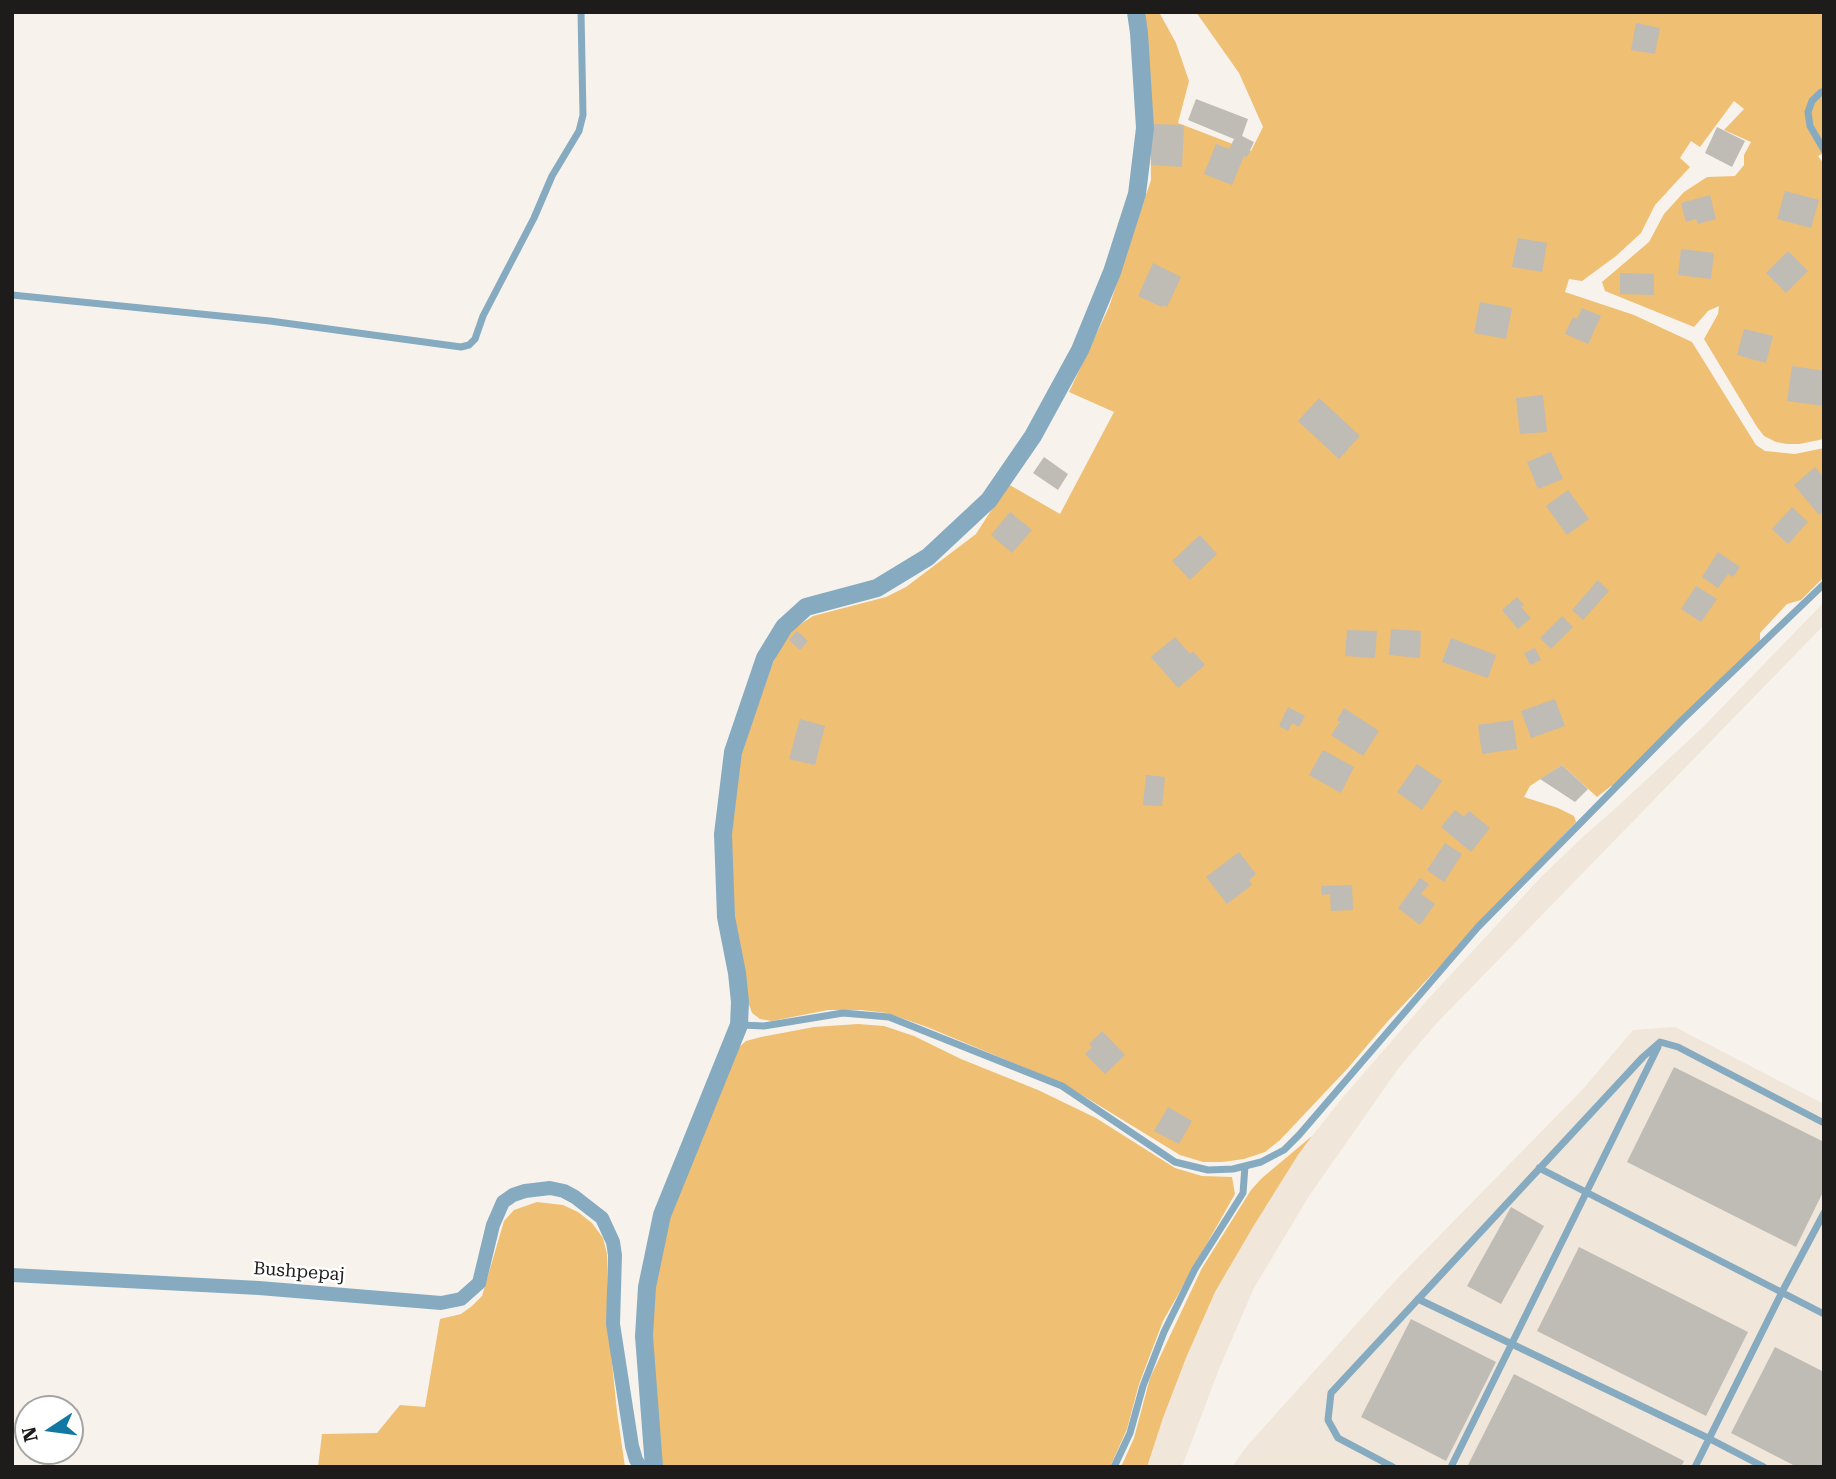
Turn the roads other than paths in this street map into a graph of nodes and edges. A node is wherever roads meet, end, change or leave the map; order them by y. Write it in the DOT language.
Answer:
graph roads {
  1 [pos="581,12"];
  2 [pos="1136,12"];
  3 [pos="1824,91"];
  4 [pos="1824,150"];
  5 [pos="12,295"];
  6 [pos="1824,584"];
  7 [pos="739,1025"];
  8 [pos="1660,1042"];
  9 [pos="1824,1123"];
  10 [pos="1245,1166"];
  11 [pos="1539,1168"];
  12 [pos="1586,1192"];
  13 [pos="1824,1213"];
  14 [pos="12,1275"];
  15 [pos="1782,1292"];
  16 [pos="1418,1299"];
  17 [pos="1824,1314"];
  18 [pos="1512,1344"];
  19 [pos="1710,1438"];
  20 [pos="641,1467"];
  21 [pos="654,1467"];
  22 [pos="1114,1467"];
  23 [pos="1393,1467"];
  24 [pos="1451,1467"];
  25 [pos="1695,1467"];
  26 [pos="1764,1467"];
  1 -- 5 [label="lane"];
  2 -- 7 [label="street"];
  3 -- 4 [label="lane"];
  6 -- 10 [label="lane"];
  7 -- 10 [label="lane"];
  7 -- 21 [label="street"];
  8 -- 9 [label="lane"];
  8 -- 11 [label="lane"];
  8 -- 12 [label="lane"];
  10 -- 22 [label="lane"];
  11 -- 12 [label="lane"];
  11 -- 16 [label="lane"];
  12 -- 15 [label="lane"];
  12 -- 18 [label="lane"];
  13 -- 15 [label="lane"];
  14 -- 20 [label="street, Bushpepaj"];
  15 -- 17 [label="lane"];
  15 -- 19 [label="lane"];
  16 -- 18 [label="lane"];
  16 -- 23 [label="lane"];
  18 -- 19 [label="lane"];
  18 -- 24 [label="lane"];
  19 -- 25 [label="lane"];
  19 -- 26 [label="lane"];
}
